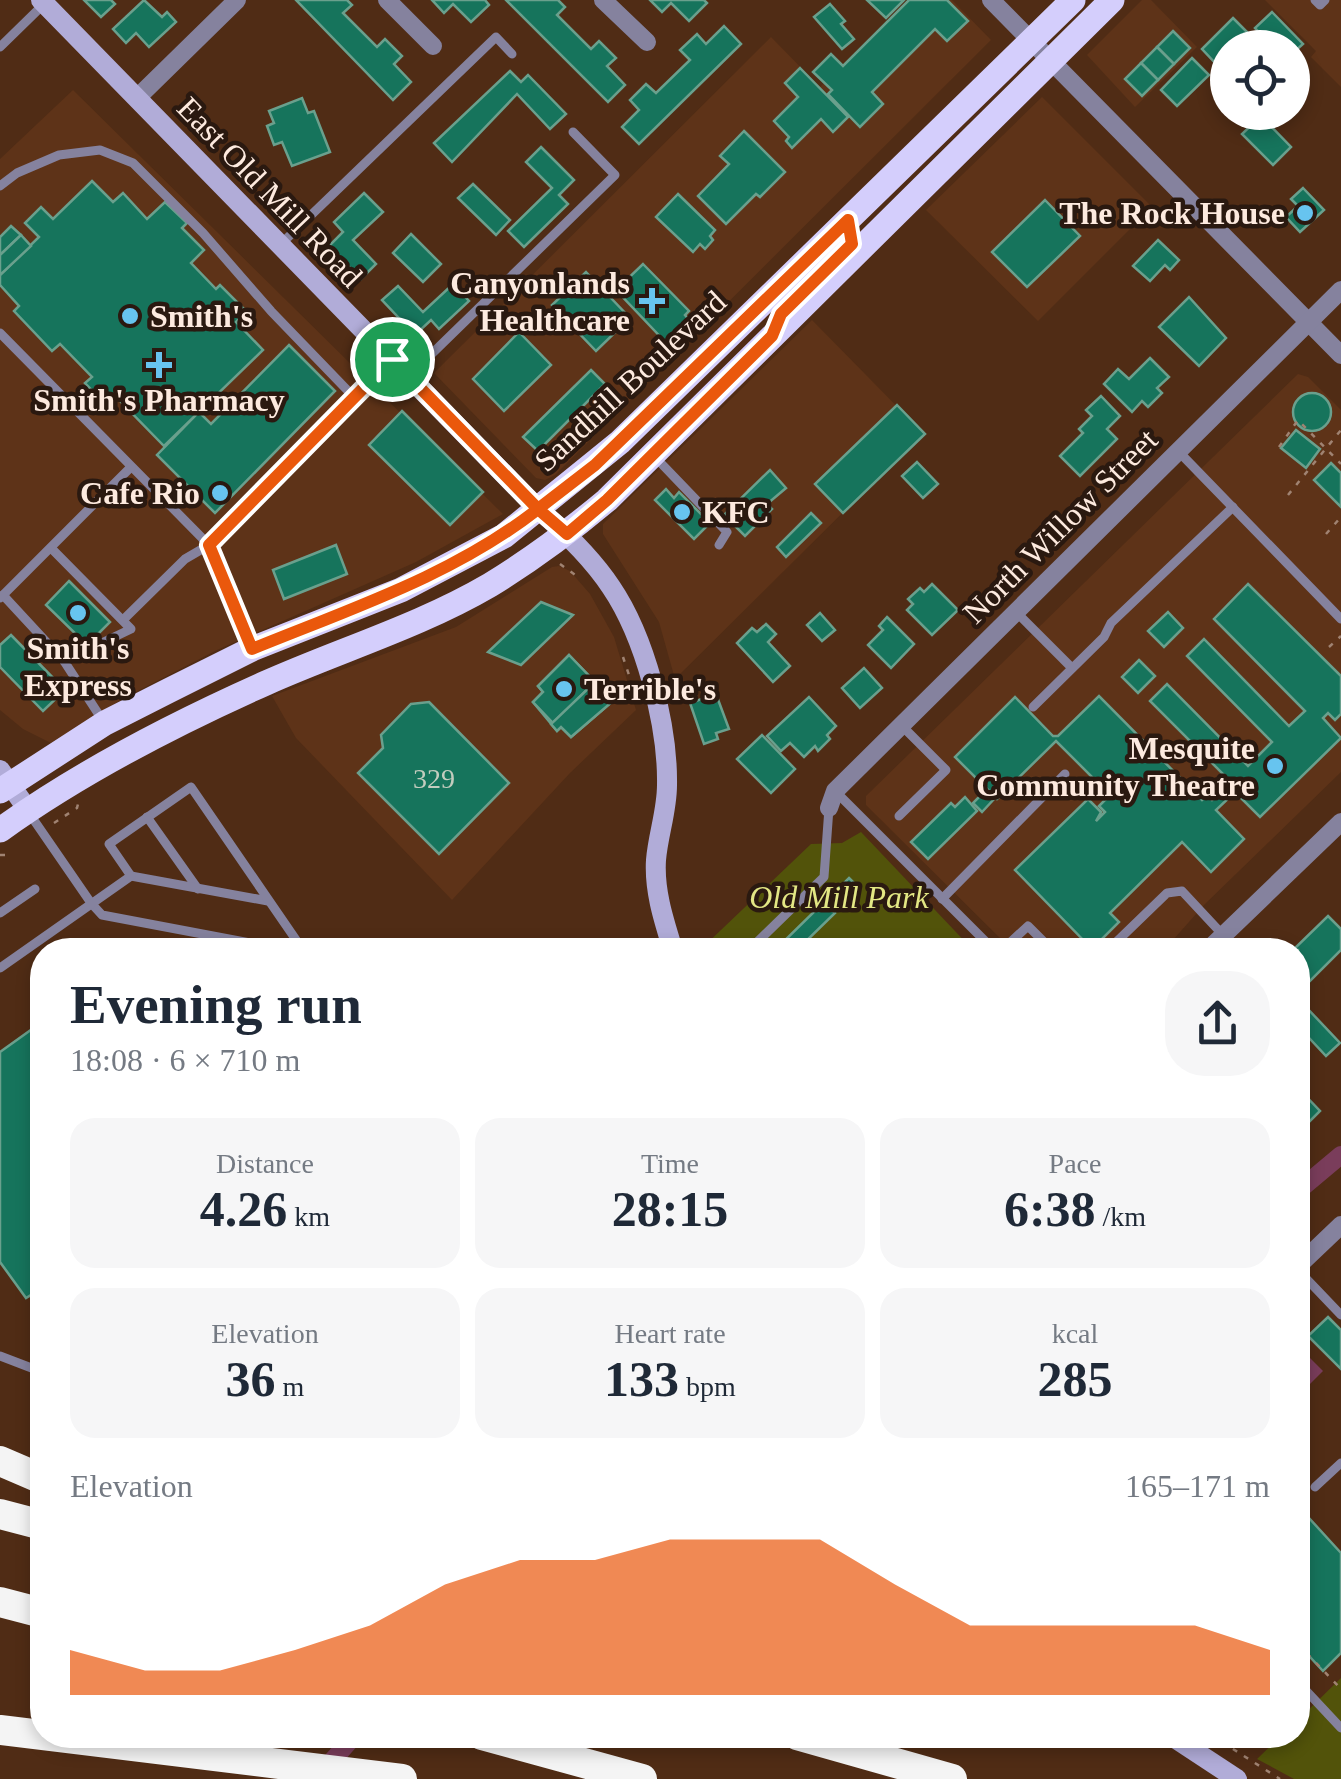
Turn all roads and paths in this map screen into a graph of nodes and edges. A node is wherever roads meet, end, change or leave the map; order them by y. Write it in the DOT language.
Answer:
graph roads {
  1 [pos="237,0"];
  2 [pos="386,0"];
  3 [pos="604,0"];
  4 [pos="991,0"];
  5 [pos="1074,0"];
  6 [pos="1112,0"];
  7 [pos="1315,0"];
  8 [pos="1325,0"];
  9 [pos="43,2"];
  10 [pos="647,42"];
  11 [pos="434,46"];
  12 [pos="0,47"];
  13 [pos="1040,51"];
  14 [pos="512,54"];
  15 [pos="137,98"];
  16 [pos="573,132"];
  17 [pos="0,186"];
  18 [pos="848,220"];
  19 [pos="280,245"];
  20 [pos="1341,290"];
  21 [pos="1309,322"];
  22 [pos="0,333"];
  23 [pos="772,336"];
  24 [pos="1341,355"];
  25 [pos="392,359"];
  26 [pos="409,377"];
  27 [pos="354,397"];
  28 [pos="1341,430"];
  29 [pos="1279,447"];
  30 [pos="1326,450"];
  31 [pos="1178,451"];
  32 [pos="652,454"];
  33 [pos="1341,464"];
  34 [pos="132,467"];
  35 [pos="1288,495"];
  36 [pos="1232,507"];
  37 [pos="538,509"];
  38 [pos="1341,517"];
  39 [pos="567,534"];
  40 [pos="1326,534"];
  41 [pos="719,544"];
  42 [pos="209,545"];
  43 [pos="51,548"];
  44 [pos="556,564"];
  45 [pos="582,580"];
  46 [pos="1,597"];
  47 [pos="1016,612"];
  48 [pos="1341,619"];
  49 [pos="124,620"];
  50 [pos="1341,636"];
  51 [pos="1329,647"];
  52 [pos="252,649"];
  53 [pos="621,651"];
  54 [pos="64,660"];
  55 [pos="1072,668"];
  56 [pos="634,691"];
  57 [pos="1033,707"];
  58 [pos="104,723"];
  59 [pos="902,725"];
  60 [pos="1065,774"];
  61 [pos="3,782"];
  62 [pos="81,799"];
  63 [pos="832,800"];
  64 [pos="899,816"];
  65 [pos="148,818"];
  66 [pos="34,820"];
  67 [pos="1341,822"];
  68 [pos="0,830"];
  69 [pos="0,855"];
  70 [pos="131,876"];
  71 [pos="198,888"];
  72 [pos="35,889"];
  73 [pos="942,898"];
  74 [pos="268,901"];
  75 [pos="90,904"];
  76 [pos="0,914"];
  77 [pos="1224,935"];
  78 [pos="42,938"];
  79 [pos="224,938"];
  80 [pos="294,938"];
  81 [pos="670,938"];
  82 [pos="761,938"];
  83 [pos="982,938"];
  84 [pos="1015,938"];
  85 [pos="1040,938"];
  86 [pos="1120,938"];
  87 [pos="1221,938"];
  88 [pos="30,947"];
  89 [pos="0,968"];
  90 [pos="1341,1225"];
  91 [pos="1310,1256"];
  92 [pos="1310,1281"];
  93 [pos="1341,1316"];
  94 [pos="0,1356"];
  95 [pos="30,1367"];
  96 [pos="0,1460"];
  97 [pos="1341,1463"];
  98 [pos="30,1474"];
  99 [pos="1315,1488"];
  100 [pos="0,1514"];
  101 [pos="30,1523"];
  102 [pos="0,1602"];
  103 [pos="30,1610"];
  104 [pos="1310,1657"];
  105 [pos="1341,1689"];
  106 [pos="1310,1695"];
  107 [pos="1341,1728"];
  108 [pos="0,1730"];
  109 [pos="30,1734"];
  110 [pos="152,1748"];
  111 [pos="529,1748"];
  112 [pos="843,1748"];
  113 [pos="1190,1748"];
  114 [pos="1232,1748"];
  115 [pos="402,1779"];
  116 [pos="642,1779"];
  117 [pos="952,1779"];
  118 [pos="1237,1779"];
  119 [pos="1280,1779"];
  1 -- 15 [label="street"];
  2 -- 11 [label="street"];
  3 -- 10 [label="street"];
  4 -- 13 [label="street"];
  5 -- 13 [label="main road, Sandhill Boulevard"];
  6 -- 13 [label="main road, Sandhill Boulevard"];
  7 -- 8 [label="lane"];
  9 -- 12 [label="lane"];
  9 -- 15 [label="street, East Old Mill Road"];
  13 -- 18 [label="main road, Sandhill Boulevard"];
  13 -- 21 [label="street"];
  13 -- 23 [label="main road, Sandhill Boulevard"];
  14 -- 19 [label="lane"];
  15 -- 19 [label="street, East Old Mill Road"];
  16 -- 26 [label="lane"];
  17 -- 27 [label="lane"];
  18 -- 23 [label="main road"];
  18 -- 37 [label="main road, Sandhill Boulevard"];
  19 -- 25 [label="street, East Old Mill Road"];
  20 -- 21 [label="street, North Willow Street"];
  21 -- 24 [label="street"];
  21 -- 31 [label="street, North Willow Street"];
  22 -- 34 [label="lane"];
  23 -- 32 [label="main road, Sandhill Boulevard"];
  25 -- 26 [label="street, East Old Mill Road"];
  25 -- 27 [label="lane"];
  26 -- 37 [label="street, East Old Mill Road"];
  27 -- 42 [label="lane"];
  28 -- 30 [label="path"];
  29 -- 30 [label="path"];
  30 -- 33 [label="path"];
  30 -- 35 [label="path"];
  31 -- 36 [label="lane"];
  31 -- 47 [label="street, North Willow Street"];
  32 -- 39 [label="main road, Sandhill Boulevard"];
  32 -- 41 [label="lane"];
  34 -- 42 [label="lane"];
  34 -- 43 [label="lane"];
  36 -- 48 [label="lane"];
  36 -- 55 [label="lane"];
  37 -- 39 [label="street, East Old Mill Road"];
  37 -- 52 [label="main road, Sandhill Boulevard"];
  38 -- 40 [label="path"];
  39 -- 66 [label="main road, Sandhill Boulevard"];
  39 -- 81 [label="street, East Old Mill Road"];
  42 -- 49 [label="lane"];
  42 -- 52 [label="lane"];
  43 -- 46 [label="lane"];
  43 -- 49 [label="lane"];
  44 -- 45 [label="path"];
  46 -- 54 [label="lane"];
  47 -- 55 [label="lane"];
  47 -- 59 [label="street, North Willow Street"];
  49 -- 54 [label="lane"];
  50 -- 51 [label="path"];
  52 -- 58 [label="main road, Sandhill Boulevard"];
  53 -- 56 [label="path"];
  54 -- 58 [label="lane"];
  55 -- 57 [label="lane"];
  58 -- 61 [label="main road, Sandhill Boulevard"];
  59 -- 63 [label="street, North Willow Street"];
  59 -- 64 [label="lane"];
  60 -- 73 [label="lane"];
  61 -- 66 [label="street"];
  62 -- 66 [label="path"];
  63 -- 73 [label="lane"];
  63 -- 82 [label="lane"];
  65 -- 70 [label="lane"];
  65 -- 71 [label="lane"];
  65 -- 74 [label="lane"];
  66 -- 68 [label="main road, Sandhill Boulevard"];
  66 -- 69 [label="path"];
  66 -- 75 [label="lane"];
  67 -- 77 [label="street"];
  70 -- 71 [label="lane"];
  70 -- 75 [label="lane"];
  71 -- 74 [label="lane"];
  72 -- 76 [label="lane"];
  73 -- 83 [label="lane"];
  74 -- 80 [label="lane"];
  75 -- 78 [label="lane"];
  75 -- 79 [label="lane"];
  77 -- 86 [label="lane"];
  77 -- 87 [label="street"];
  84 -- 85 [label="lane"];
  88 -- 89 [label="lane"];
  90 -- 91 [label="street"];
  92 -- 93 [label="lane"];
  94 -- 95 [label="lane"];
  96 -- 98 [label="highway"];
  97 -- 99 [label="lane"];
  100 -- 101 [label="highway"];
  102 -- 103 [label="highway"];
  104 -- 105 [label="path"];
  106 -- 107 [label="lane"];
  108 -- 109 [label="highway"];
  110 -- 115 [label="highway"];
  111 -- 116 [label="highway"];
  112 -- 117 [label="highway"];
  113 -- 118 [label="street"];
  114 -- 119 [label="path"];
}
